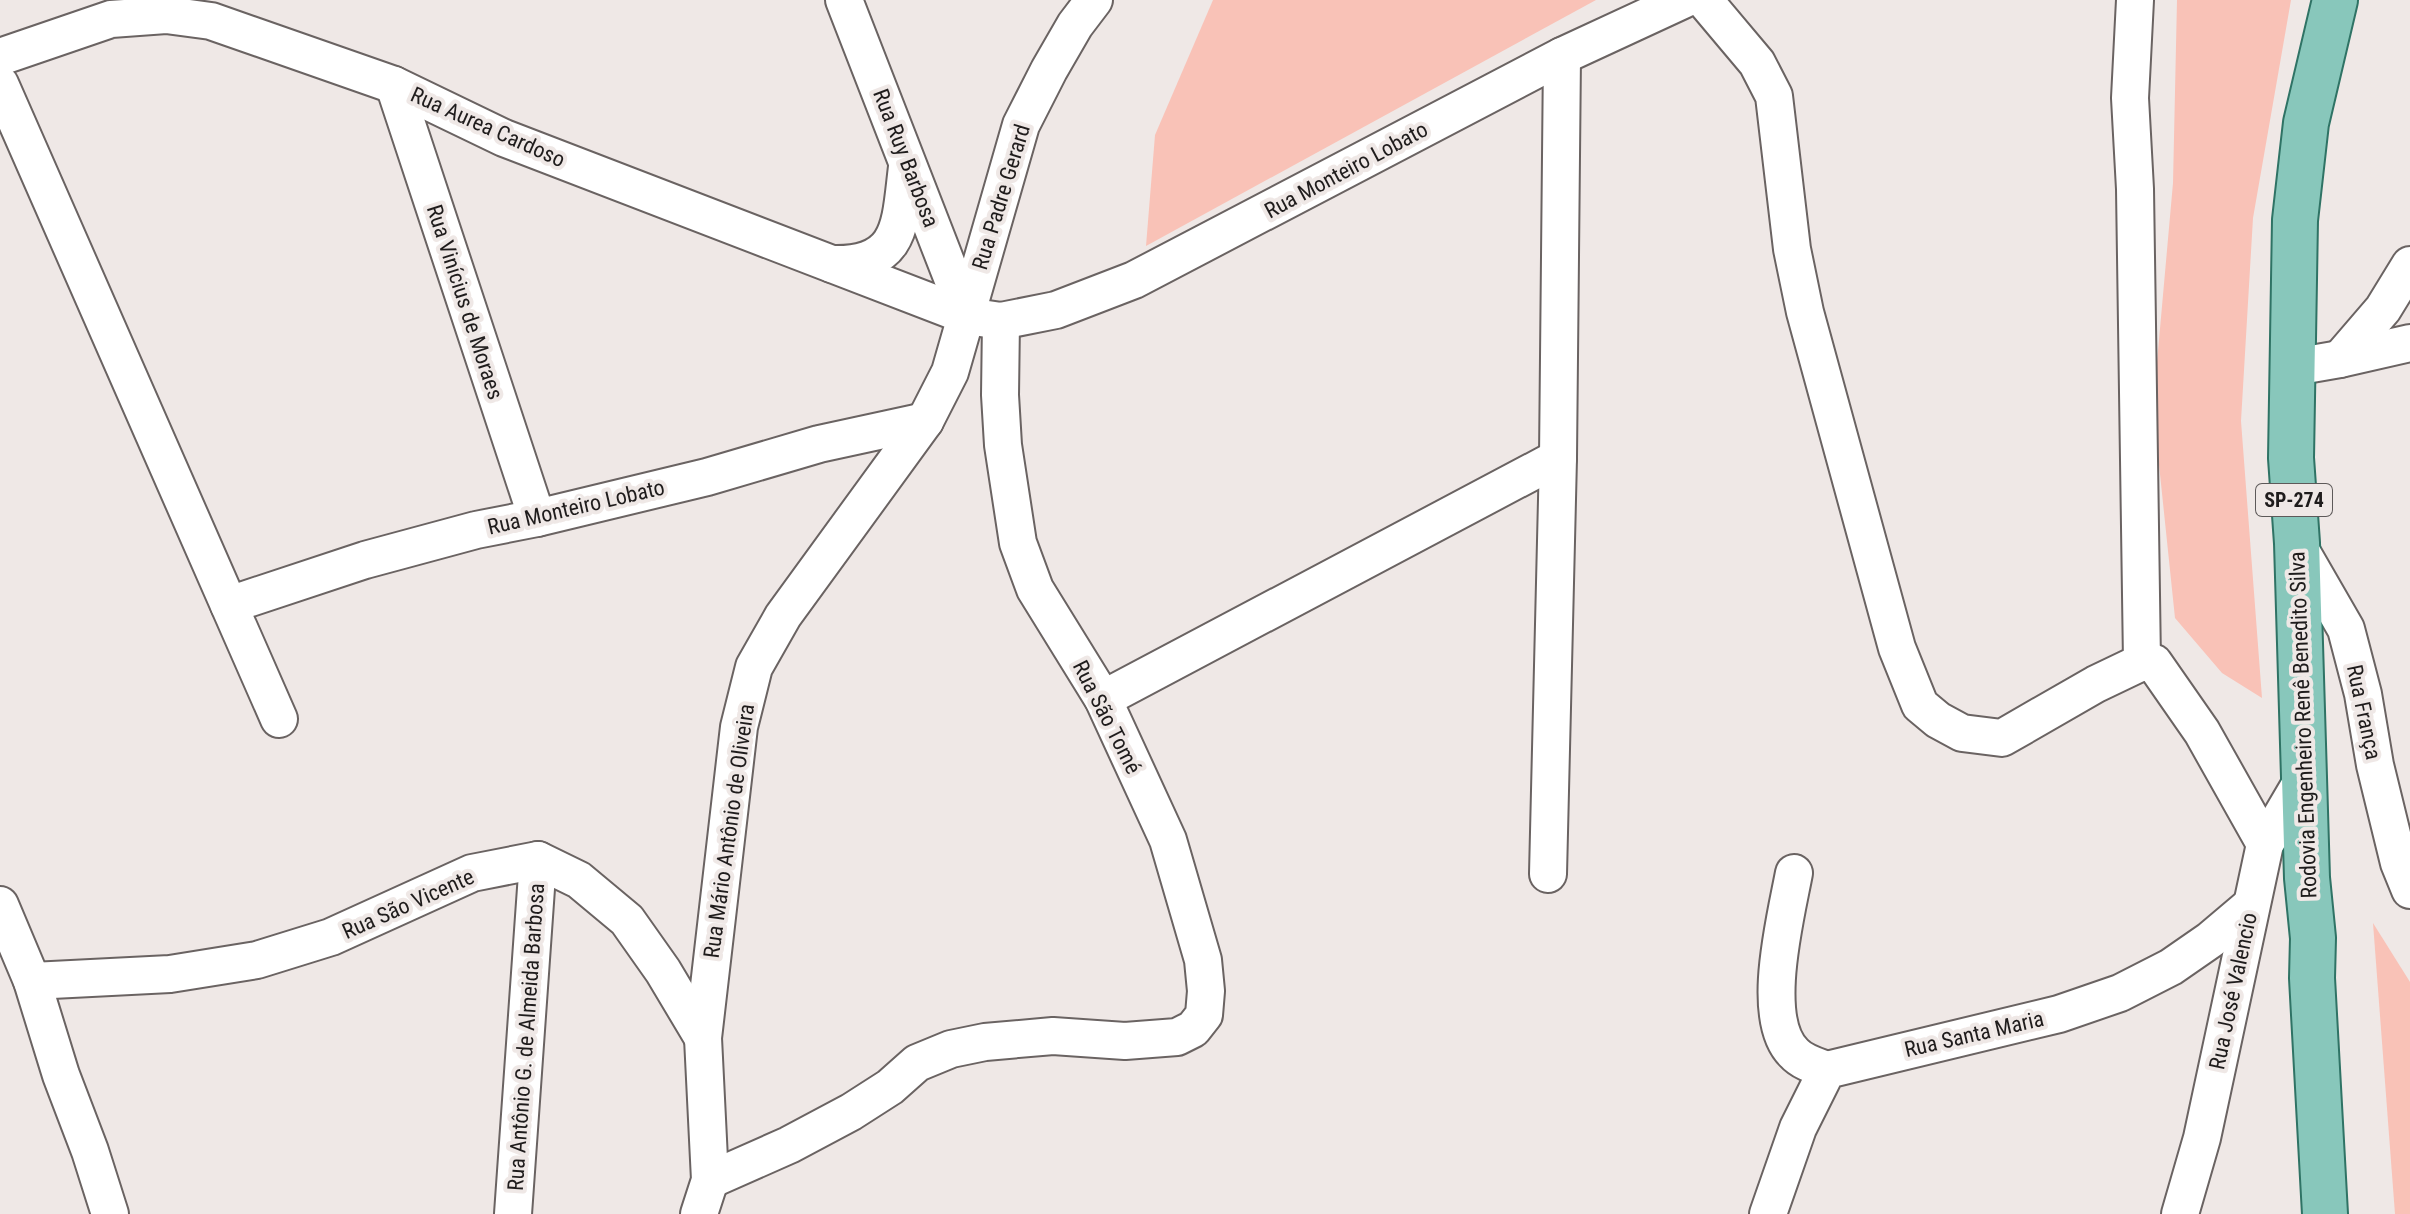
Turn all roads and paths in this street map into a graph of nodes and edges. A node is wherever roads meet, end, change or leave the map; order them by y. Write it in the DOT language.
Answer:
graph roads {
  1 [pos="844,0"];
  2 [pos="1094,0"];
  3 [pos="1683,0"];
  4 [pos="1704,0"];
  5 [pos="2135,0"];
  6 [pos="2335,0"];
  7 [pos="1562,56"];
  8 [pos="0,57"];
  9 [pos="0,84"];
  10 [pos="394,85"];
  11 [pos="907,164"];
  12 [pos="830,264"];
  13 [pos="2410,265"];
  14 [pos="984,318"];
  15 [pos="2410,343"];
  16 [pos="2340,359"];
  17 [pos="2294,367"];
  18 [pos="925,421"];
  19 [pos="1558,458"];
  20 [pos="537,518"];
  21 [pos="2297,543"];
  22 [pos="229,605"];
  23 [pos="2142,662"];
  24 [pos="1103,699"];
  25 [pos="279,719"];
  26 [pos="2305,776"];
  27 [pos="2265,844"];
  28 [pos="538,860"];
  29 [pos="1794,873"];
  30 [pos="1548,874"];
  31 [pos="2410,890"];
  32 [pos="0,905"];
  33 [pos="2249,907"];
  34 [pos="32,981"];
  35 [pos="703,1038"];
  36 [pos="1827,1070"];
  37 [pos="710,1180"];
  38 [pos="110,1214"];
  39 [pos="513,1214"];
  40 [pos="699,1214"];
  41 [pos="1768,1214"];
  42 [pos="2180,1214"];
  43 [pos="2325,1214"];
  1 -- 11 [label="street, Rua Ruy Barbosa"];
  2 -- 14 [label="street, Rua Padre Gerard"];
  3 -- 7 [label="street, Rua Monteiro Lobato"];
  4 -- 23 [label="street"];
  5 -- 23 [label="street"];
  6 -- 17 [label="main road, Rodovia Engenheiro Renê Benedito Silva / SP-274"];
  7 -- 14 [label="street, Rua Monteiro Lobato"];
  7 -- 19 [label="street"];
  8 -- 10 [label="street, Rua Aurea Cardoso"];
  9 -- 22 [label="street"];
  10 -- 12 [label="street, Rua Aurea Cardoso"];
  10 -- 20 [label="street, Rua Vinícius de Moraes"];
  11 -- 12 [label="street"];
  11 -- 14 [label="street, Rua Ruy Barbosa"];
  12 -- 14 [label="street, Rua Aurea Cardoso"];
  13 -- 16 [label="street"];
  14 -- 18 [label="street, Rua Mário Antônio de Oliveira"];
  14 -- 24 [label="street, Rua São Tomé"];
  15 -- 16 [label="street"];
  16 -- 17 [label="street"];
  17 -- 21 [label="main road, Rodovia Engenheiro Renê Benedito Silva / SP-274"];
  18 -- 20 [label="street, Rua Monteiro Lobato"];
  18 -- 35 [label="street, Rua Mário Antônio de Oliveira"];
  19 -- 24 [label="street"];
  19 -- 30 [label="street"];
  20 -- 22 [label="street, Rua Monteiro Lobato"];
  21 -- 26 [label="main road, Rodovia Engenheiro Renê Benedito Silva / SP-274"];
  21 -- 31 [label="street, Rua França"];
  22 -- 25 [label="street"];
  23 -- 27 [label="street"];
  24 -- 37 [label="street, Rua São Tomé"];
  26 -- 27 [label="street, Rua José Valencio"];
  26 -- 43 [label="main road, Rodovia Engenheiro Renê Benedito Silva / SP-274"];
  27 -- 33 [label="street, Rua José Valencio"];
  28 -- 34 [label="street, Rua São Vicente"];
  28 -- 35 [label="street"];
  28 -- 39 [label="street, Rua Antônio G. de Almeida Barbosa"];
  29 -- 36 [label="street"];
  32 -- 34 [label="street"];
  33 -- 36 [label="street, Rua Santa Maria"];
  33 -- 42 [label="street, Rua José Valencio"];
  34 -- 38 [label="street"];
  35 -- 37 [label="street, Rua Mário Antônio de Oliveira"];
  36 -- 41 [label="street"];
  37 -- 40 [label="street, Rua Mário Antônio de Oliveira"];
}
